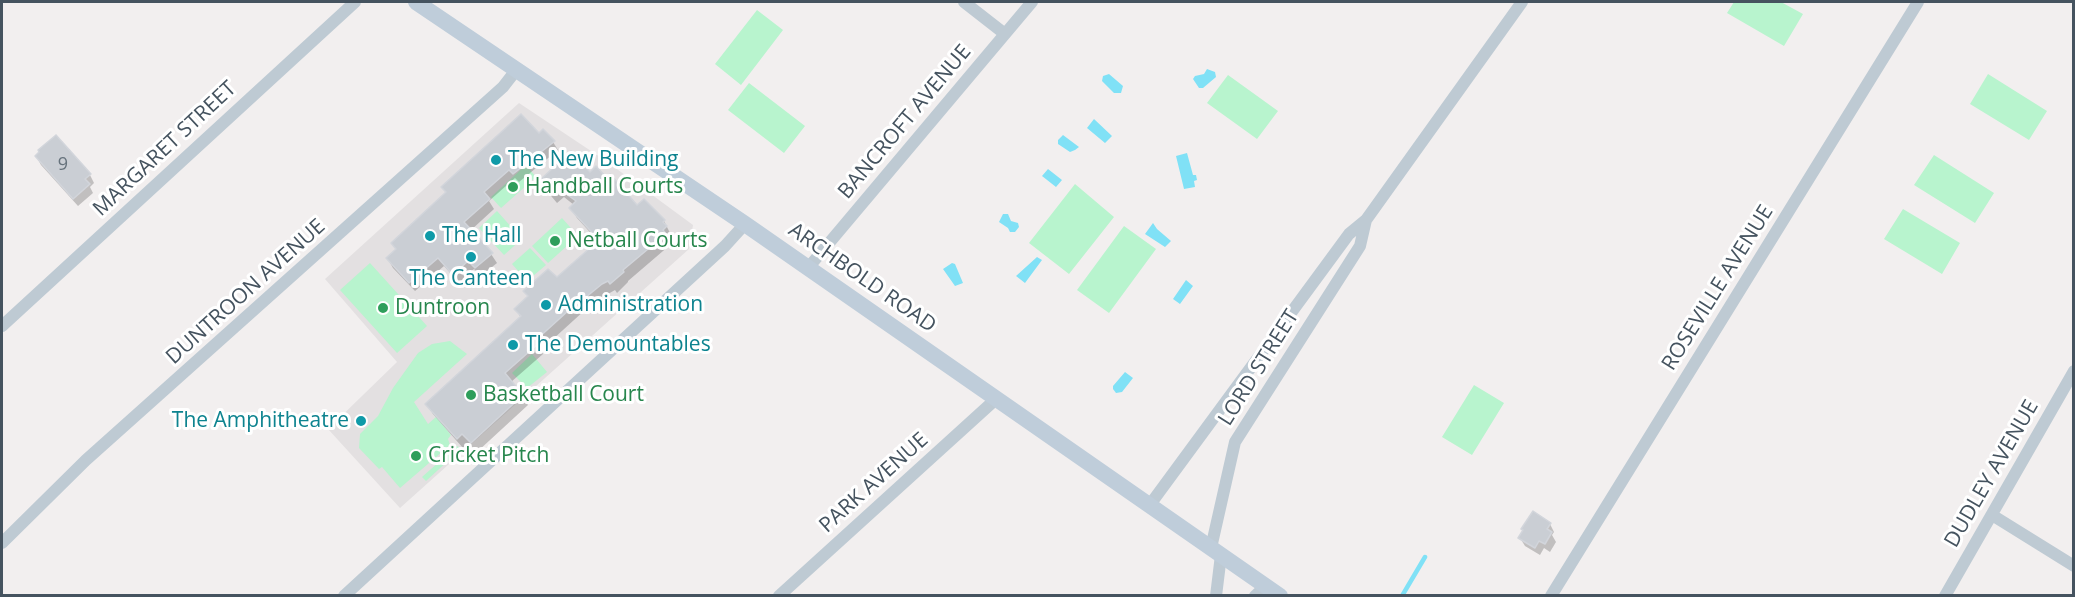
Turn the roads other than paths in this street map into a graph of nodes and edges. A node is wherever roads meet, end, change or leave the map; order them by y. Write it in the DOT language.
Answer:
graph roads {
  1 [pos="355,2"];
  2 [pos="416,2"];
  3 [pos="964,2"];
  4 [pos="1032,2"];
  5 [pos="1522,2"];
  6 [pos="1918,2"];
  7 [pos="1005,34"];
  8 [pos="517,69"];
  9 [pos="1366,220"];
  10 [pos="746,224"];
  11 [pos="808,268"];
  12 [pos="2,326"];
  13 [pos="2073,371"];
  14 [pos="996,399"];
  15 [pos="1149,506"];
  16 [pos="1992,515"];
  17 [pos="2,543"];
  18 [pos="1216,552"];
  19 [pos="2073,566"];
  20 [pos="1261,591"];
  21 [pos="344,596"];
  22 [pos="779,596"];
  23 [pos="1216,596"];
  24 [pos="1280,596"];
  25 [pos="1551,596"];
  26 [pos="1945,596"];
  1 -- 12 [label="street, MARGARET STREET"];
  2 -- 8 [label="main road, ARCHBOLD ROAD"];
  3 -- 7 [label="street"];
  4 -- 7 [label="street, BANCROFT AVENUE"];
  5 -- 9 [label="street, LORD STREET"];
  6 -- 25 [label="street, ROSEVILLE AVENUE"];
  7 -- 11 [label="street, BANCROFT AVENUE"];
  8 -- 10 [label="main road, ARCHBOLD ROAD"];
  8 -- 17 [label="street, DUNTROON AVENUE"];
  9 -- 15 [label="street, LORD STREET"];
  9 -- 18 [label="street, LORD STREET"];
  10 -- 11 [label="main road, ARCHBOLD ROAD"];
  10 -- 21 [label="street"];
  11 -- 14 [label="main road, ARCHBOLD ROAD"];
  13 -- 16 [label="street, DUDLEY AVENUE"];
  14 -- 15 [label="main road, ARCHBOLD ROAD"];
  14 -- 22 [label="street, PARK AVENUE"];
  15 -- 18 [label="main road, ARCHBOLD ROAD"];
  16 -- 19 [label="street"];
  16 -- 26 [label="street, DUDLEY AVENUE"];
  18 -- 20 [label="main road, ARCHBOLD ROAD"];
  18 -- 23 [label="street, LORD STREET"];
  20 -- 24 [label="main road, ARCHBOLD ROAD"];
}
